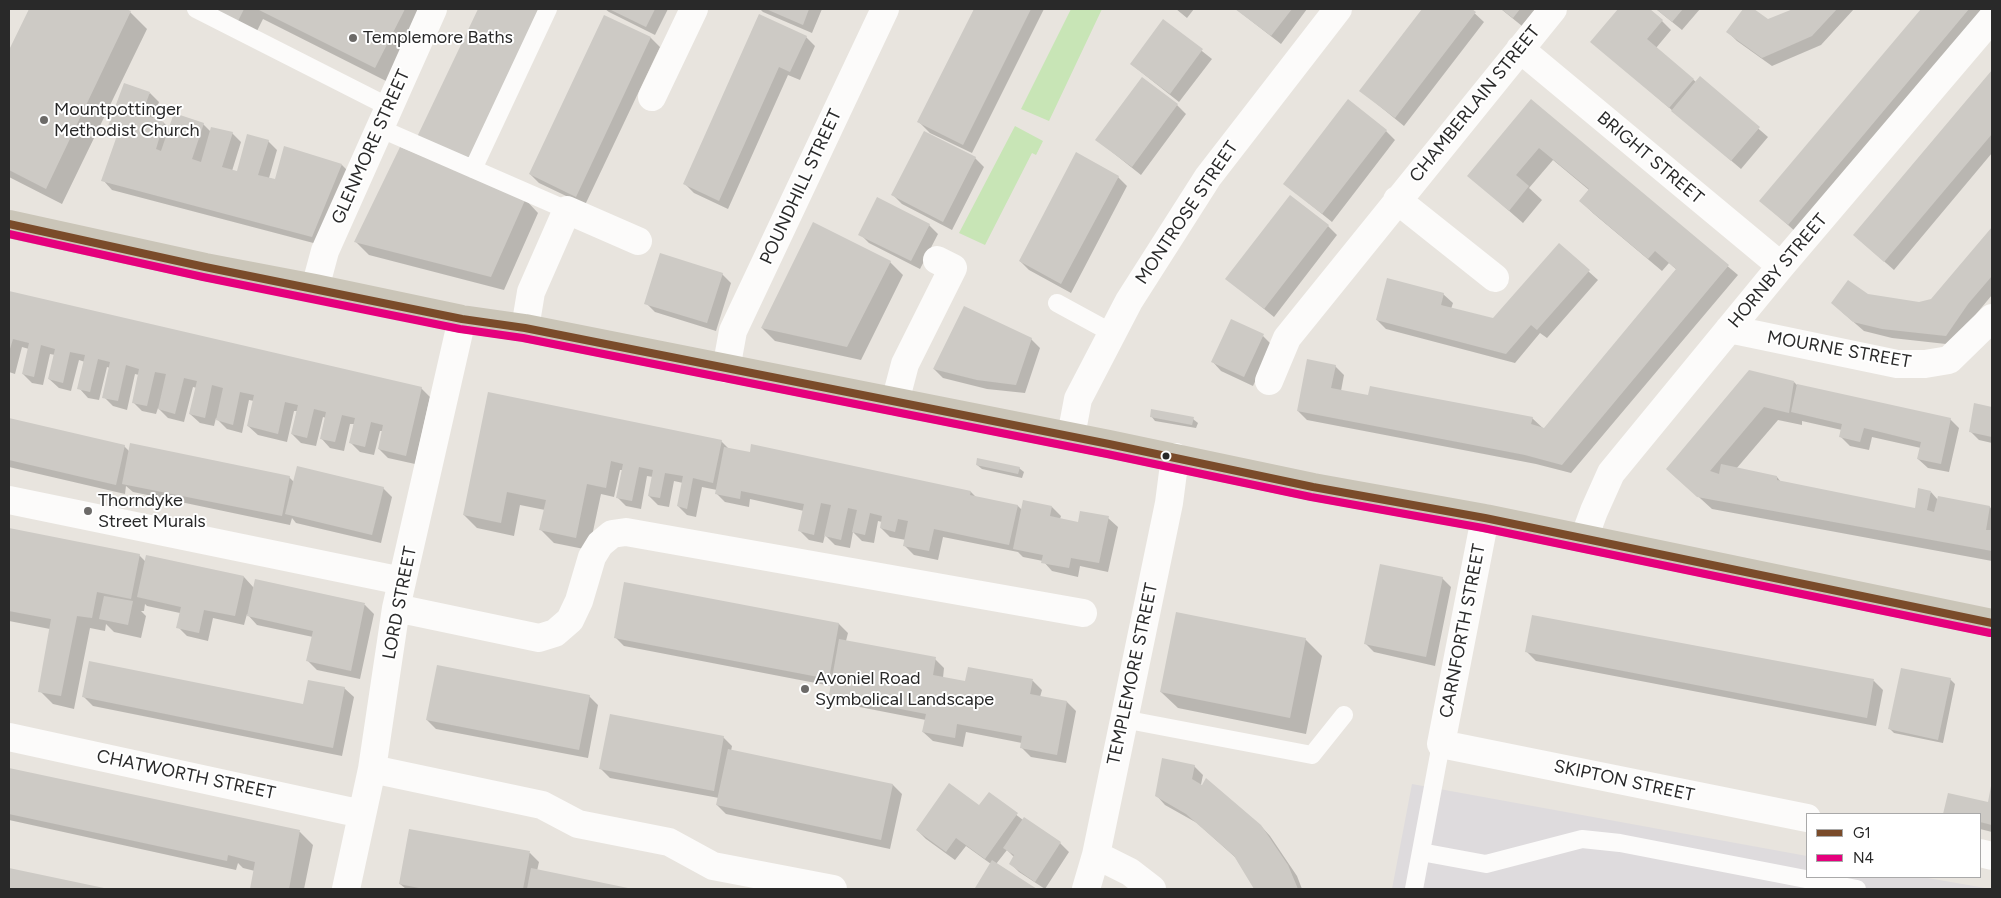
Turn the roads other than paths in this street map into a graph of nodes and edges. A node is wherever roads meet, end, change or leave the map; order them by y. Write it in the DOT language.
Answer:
graph roads {
  1 [pos="196,9"];
  2 [pos="434,9"];
  3 [pos="548,9"];
  4 [pos="694,9"];
  5 [pos="885,9"];
  6 [pos="1338,9"];
  7 [pos="1553,9"];
  8 [pos="1992,18"];
  9 [pos="1520,49"];
  10 [pos="652,97"];
  11 [pos="384,117"];
  12 [pos="473,169"];
  13 [pos="1396,200"];
  14 [pos="567,210"];
  15 [pos="9,224"];
  16 [pos="638,241"];
  17 [pos="937,260"];
  18 [pos="1781,266"];
  19 [pos="1495,278"];
  20 [pos="314,288"];
  21 [pos="1057,303"];
  22 [pos="1992,318"];
  23 [pos="462,319"];
  24 [pos="526,328"];
  25 [pos="1729,329"];
  26 [pos="1112,333"];
  27 [pos="726,369"];
  28 [pos="1269,380"];
  29 [pos="895,402"];
  30 [pos="1071,436"];
  31 [pos="1175,457"];
  32 [pos="9,500"];
  33 [pos="1485,518"];
  34 [pos="1584,538"];
  35 [pos="402,581"];
  36 [pos="396,608"];
  37 [pos="1083,613"];
  38 [pos="1992,623"];
  39 [pos="1344,715"];
  40 [pos="1123,719"];
  41 [pos="9,737"];
  42 [pos="1441,744"];
  43 [pos="372,769"];
  44 [pos="362,814"];
  45 [pos="1806,818"];
  46 [pos="1421,852"];
  47 [pos="1096,855"];
  48 [pos="346,889"];
  49 [pos="833,889"];
  50 [pos="1086,889"];
  51 [pos="1152,889"];
  52 [pos="1414,889"];
  53 [pos="1857,889"];
  1 -- 11 [label="lane"];
  2 -- 11 [label="street, GLENMORE STREET"];
  3 -- 12 [label="lane"];
  4 -- 10 [label="street"];
  5 -- 27 [label="street, POUNDHILL STREET"];
  6 -- 26 [label="street, MONTROSE STREET"];
  7 -- 9 [label="street, CHAMBERLAIN STREET"];
  8 -- 18 [label="street, HORNBY STREET"];
  9 -- 13 [label="street, CHAMBERLAIN STREET"];
  9 -- 18 [label="street, BRIGHT STREET"];
  11 -- 12 [label="lane"];
  11 -- 20 [label="street, GLENMORE STREET"];
  12 -- 14 [label="lane"];
  13 -- 19 [label="street"];
  13 -- 28 [label="street, CHAMBERLAIN STREET"];
  14 -- 16 [label="street"];
  14 -- 24 [label="street"];
  15 -- 20 [label="main road"];
  17 -- 29 [label="street"];
  18 -- 25 [label="street, HORNBY STREET"];
  20 -- 23 [label="main road"];
  21 -- 26 [label="lane"];
  22 -- 25 [label="street, MOURNE STREET"];
  23 -- 24 [label="main road"];
  23 -- 35 [label="street, LORD STREET"];
  24 -- 27 [label="main road"];
  25 -- 34 [label="street, HORNBY STREET"];
  26 -- 30 [label="street, MONTROSE STREET"];
  27 -- 29 [label="main road"];
  29 -- 30 [label="main road"];
  30 -- 31 [label="main road"];
  31 -- 33 [label="main road"];
  31 -- 40 [label="street, TEMPLEMORE STREET"];
  32 -- 35 [label="street"];
  33 -- 34 [label="main road"];
  33 -- 42 [label="street, CARNFORTH STREET"];
  34 -- 38 [label="main road"];
  35 -- 36 [label="street, LORD STREET"];
  36 -- 37 [label="street"];
  36 -- 43 [label="street, LORD STREET"];
  39 -- 40 [label="lane"];
  40 -- 47 [label="street, TEMPLEMORE STREET"];
  41 -- 44 [label="street, CHATWORTH STREET"];
  42 -- 45 [label="street, SKIPTON STREET"];
  42 -- 46 [label="lane"];
  43 -- 44 [label="street, LORD STREET"];
  43 -- 49 [label="street"];
  44 -- 48 [label="street, LORD STREET"];
  46 -- 52 [label="lane"];
  46 -- 53 [label="lane"];
  47 -- 50 [label="street, TEMPLEMORE STREET"];
  47 -- 51 [label="street"];
}
